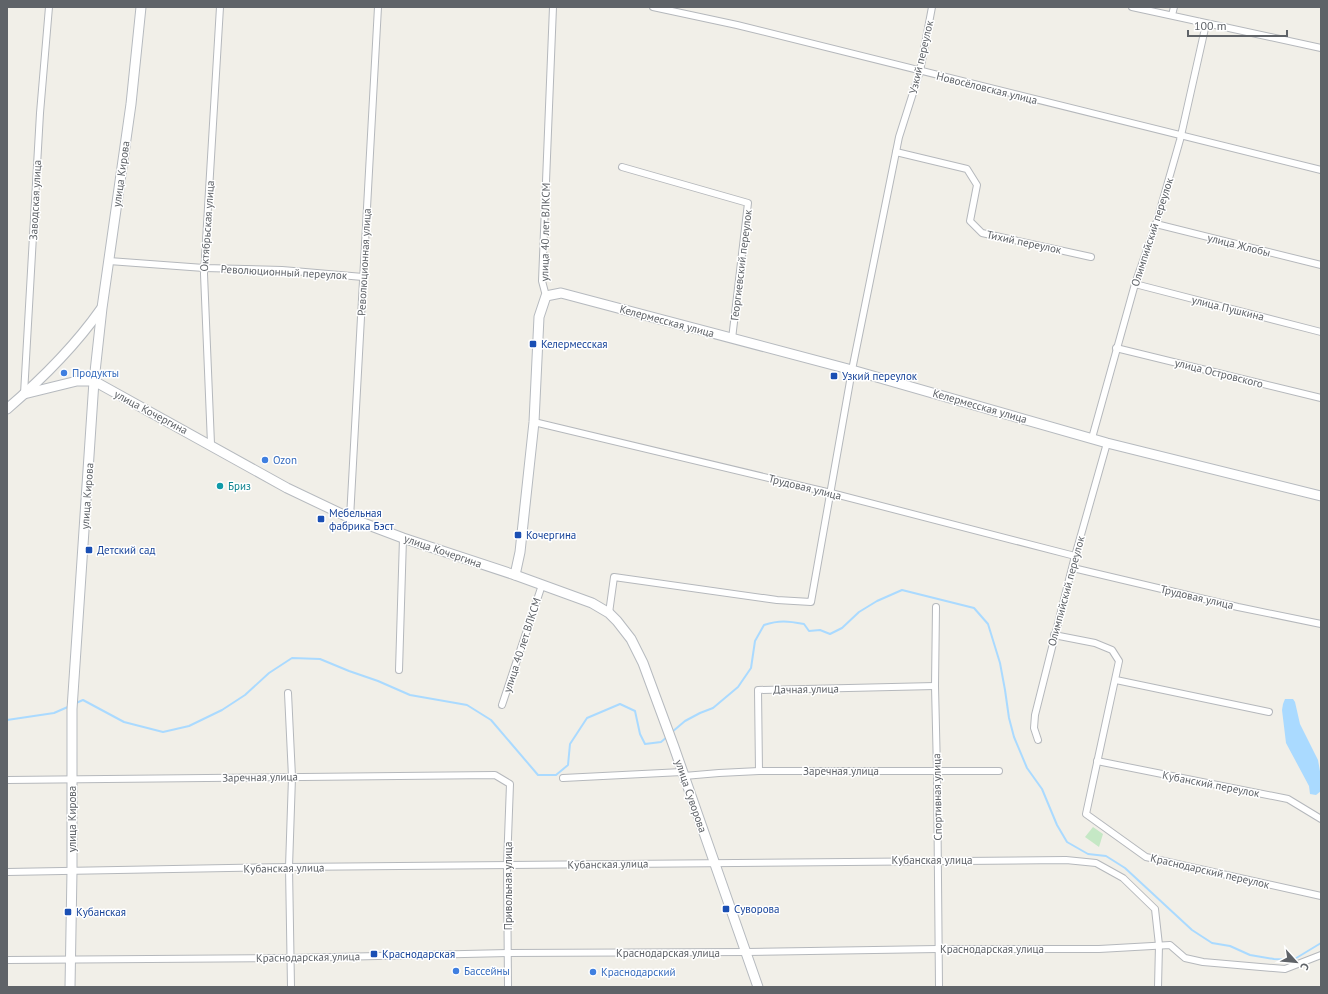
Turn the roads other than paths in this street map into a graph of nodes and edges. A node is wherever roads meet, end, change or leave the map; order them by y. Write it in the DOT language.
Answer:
graph roads {
  1 [pos="49,7"];
  2 [pos="141,7"];
  3 [pos="220,7"];
  4 [pos="378,7"];
  5 [pos="553,7"];
  6 [pos="653,7"];
  7 [pos="932,7"];
  8 [pos="1132,7"];
  9 [pos="1174,7"];
  10 [pos="1172,15"];
  11 [pos="1206,24"];
  12 [pos="1321,48"];
  13 [pos="920,71"];
  14 [pos="1181,136"];
  15 [pos="896,152"];
  16 [pos="622,167"];
  17 [pos="1321,170"];
  18 [pos="1156,224"];
  19 [pos="1091,257"];
  20 [pos="109,261"];
  21 [pos="1321,265"];
  22 [pos="204,268"];
  23 [pos="363,277"];
  24 [pos="1135,284"];
  25 [pos="546,296"];
  26 [pos="102,308"];
  27 [pos="1321,332"];
  28 [pos="732,339"];
  29 [pos="1116,348"];
  30 [pos="852,370"];
  31 [pos="94,381"];
  32 [pos="24,394"];
  33 [pos="1321,398"];
  34 [pos="7,408"];
  35 [pos="534,422"];
  36 [pos="1092,438"];
  37 [pos="1107,443"];
  38 [pos="211,444"];
  39 [pos="831,493"];
  40 [pos="1321,496"];
  41 [pos="350,518"];
  42 [pos="404,538"];
  43 [pos="1075,556"];
  44 [pos="1073,568"];
  45 [pos="515,575"];
  46 [pos="542,585"];
  47 [pos="936,607"];
  48 [pos="609,613"];
  49 [pos="1321,624"];
  50 [pos="1054,635"];
  51 [pos="399,670"];
  52 [pos="1116,680"];
  53 [pos="935,686"];
  54 [pos="288,693"];
  55 [pos="502,705"];
  56 [pos="1269,712"];
  57 [pos="1038,740"];
  58 [pos="1097,761"];
  59 [pos="759,771"];
  60 [pos="937,771"];
  61 [pos="999,771"];
  62 [pos="683,774"];
  63 [pos="292,777"];
  64 [pos="563,778"];
  65 [pos="72,779"];
  66 [pos="7,780"];
  67 [pos="510,784"];
  68 [pos="1321,818"];
  69 [pos="938,860"];
  70 [pos="715,863"];
  71 [pos="507,865"];
  72 [pos="289,867"];
  73 [pos="72,871"];
  74 [pos="7,872"];
  75 [pos="1321,896"];
  76 [pos="1159,945"];
  77 [pos="938,949"];
  78 [pos="746,952"];
  79 [pos="508,953"];
  80 [pos="1321,956"];
  81 [pos="290,958"];
  82 [pos="7,960"];
  83 [pos="71,960"];
  84 [pos="70,987"];
  85 [pos="291,987"];
  86 [pos="508,987"];
  87 [pos="758,987"];
  88 [pos="939,987"];
  89 [pos="1158,987"];
  1 -- 32 [label="street, Заводская улица"];
  2 -- 20 [label="street, улица Кирова"];
  3 -- 22 [label="street, Октябрьская улица"];
  4 -- 23 [label="street, Революционная улица"];
  5 -- 25 [label="street, улица 40 лет ВЛКСМ"];
  6 -- 13 [label="street, Новосёловская улица"];
  7 -- 13 [label="street, Узкий переулок"];
  8 -- 10 [label="street"];
  9 -- 10 [label="street"];
  10 -- 11 [label="street"];
  11 -- 12 [label="street"];
  11 -- 14 [label="street, Олимпийский переулок"];
  13 -- 14 [label="street, Новосёловская улица"];
  13 -- 15 [label="street, Узкий переулок"];
  14 -- 17 [label="street, Новосёловская улица"];
  14 -- 18 [label="street, Олимпийский переулок"];
  15 -- 19 [label="street, Тихий переулок"];
  15 -- 30 [label="street, Узкий переулок"];
  16 -- 28 [label="street, Георгиевский переулок"];
  18 -- 21 [label="street, улица Жлобы"];
  18 -- 24 [label="street, Олимпийский переулок"];
  20 -- 22 [label="street, Революционный переулок"];
  20 -- 26 [label="street, улица Кирова"];
  22 -- 23 [label="street, Революционный переулок"];
  22 -- 38 [label="street, Октябрьская улица"];
  23 -- 41 [label="street, Революционная улица"];
  24 -- 27 [label="street, улица Пушкина"];
  24 -- 29 [label="street, Олимпийский переулок"];
  25 -- 28 [label="street, Келермесская улица"];
  25 -- 35 [label="street, улица 40 лет ВЛКСМ"];
  26 -- 31 [label="street, улица Кирова"];
  26 -- 32 [label="street"];
  28 -- 30 [label="street, Келермесская улица"];
  29 -- 33 [label="street, улица Островского"];
  29 -- 36 [label="street, Олимпийский переулок"];
  30 -- 36 [label="street, Келермесская улица"];
  30 -- 39 [label="street, Узкий переулок"];
  31 -- 32 [label="street"];
  31 -- 38 [label="street, улица Кочергина"];
  31 -- 65 [label="street, улица Кирова"];
  32 -- 34 [label="street"];
  35 -- 39 [label="street, Трудовая улица"];
  35 -- 45 [label="street, улица 40 лет ВЛКСМ"];
  36 -- 37 [label="street, Келермесская улица"];
  37 -- 40 [label="street, Келермесская улица"];
  37 -- 43 [label="street, Олимпийский переулок"];
  38 -- 41 [label="street, улица Кочергина"];
  39 -- 43 [label="street, Трудовая улица"];
  39 -- 48 [label="street, Узкий переулок"];
  41 -- 42 [label="street, улица Кочергина"];
  42 -- 45 [label="street, улица Кочергина"];
  42 -- 51 [label="street"];
  43 -- 44 [label="street, Олимпийский переулок"];
  44 -- 49 [label="street, Трудовая улица"];
  44 -- 50 [label="street, Олимпийский переулок"];
  45 -- 46 [label="street, улица Кочергина"];
  46 -- 48 [label="street, улица Кочергина"];
  46 -- 55 [label="street, улица 40 лет ВЛКСМ"];
  47 -- 53 [label="street, Спортивная улица"];
  48 -- 62 [label="street, улица Суворова"];
  50 -- 52 [label="street"];
  50 -- 57 [label="street, Олимпийский переулок"];
  52 -- 56 [label="street"];
  52 -- 58 [label="street"];
  53 -- 59 [label="street, Дачная улица"];
  53 -- 60 [label="street, Спортивная улица"];
  54 -- 63 [label="street"];
  58 -- 68 [label="street, Кубанский переулок"];
  58 -- 75 [label="street, Краснодарский переулок"];
  59 -- 60 [label="street, Заречная улица"];
  59 -- 62 [label="street, Заречная улица"];
  60 -- 61 [label="street, Заречная улица"];
  60 -- 69 [label="street, Спортивная улица"];
  62 -- 64 [label="street, Заречная улица"];
  62 -- 70 [label="street, улица Суворова"];
  63 -- 65 [label="street, Заречная улица"];
  63 -- 67 [label="street, Заречная улица"];
  63 -- 72 [label="street"];
  65 -- 66 [label="street, Заречная улица"];
  65 -- 73 [label="street, улица Кирова"];
  67 -- 71 [label="street, Привольная улица"];
  69 -- 70 [label="street, Кубанская улица"];
  69 -- 76 [label="street, Кубанская улица"];
  69 -- 77 [label="street, Спортивная улица"];
  70 -- 71 [label="street, Кубанская улица"];
  70 -- 78 [label="street, улица Суворова"];
  71 -- 72 [label="street, Кубанская улица"];
  71 -- 79 [label="street, Привольная улица"];
  72 -- 73 [label="street, Кубанская улица"];
  72 -- 81 [label="street"];
  73 -- 74 [label="street, Кубанская улица"];
  73 -- 83 [label="street, улица Кирова"];
  76 -- 77 [label="street, Краснодарская улица"];
  76 -- 80 [label="street, Краснодарская улица"];
  76 -- 89 [label="street, Кубанская улица"];
  77 -- 78 [label="street, Краснодарская улица"];
  77 -- 88 [label="street, Спортивная улица"];
  78 -- 79 [label="street, Краснодарская улица"];
  78 -- 87 [label="street, улица Суворова"];
  79 -- 81 [label="street, Краснодарская улица"];
  79 -- 86 [label="street, Привольная улица"];
  81 -- 83 [label="street, Краснодарская улица"];
  81 -- 85 [label="street"];
  82 -- 83 [label="street, Краснодарская улица"];
  83 -- 84 [label="street, улица Кирова"];
}
